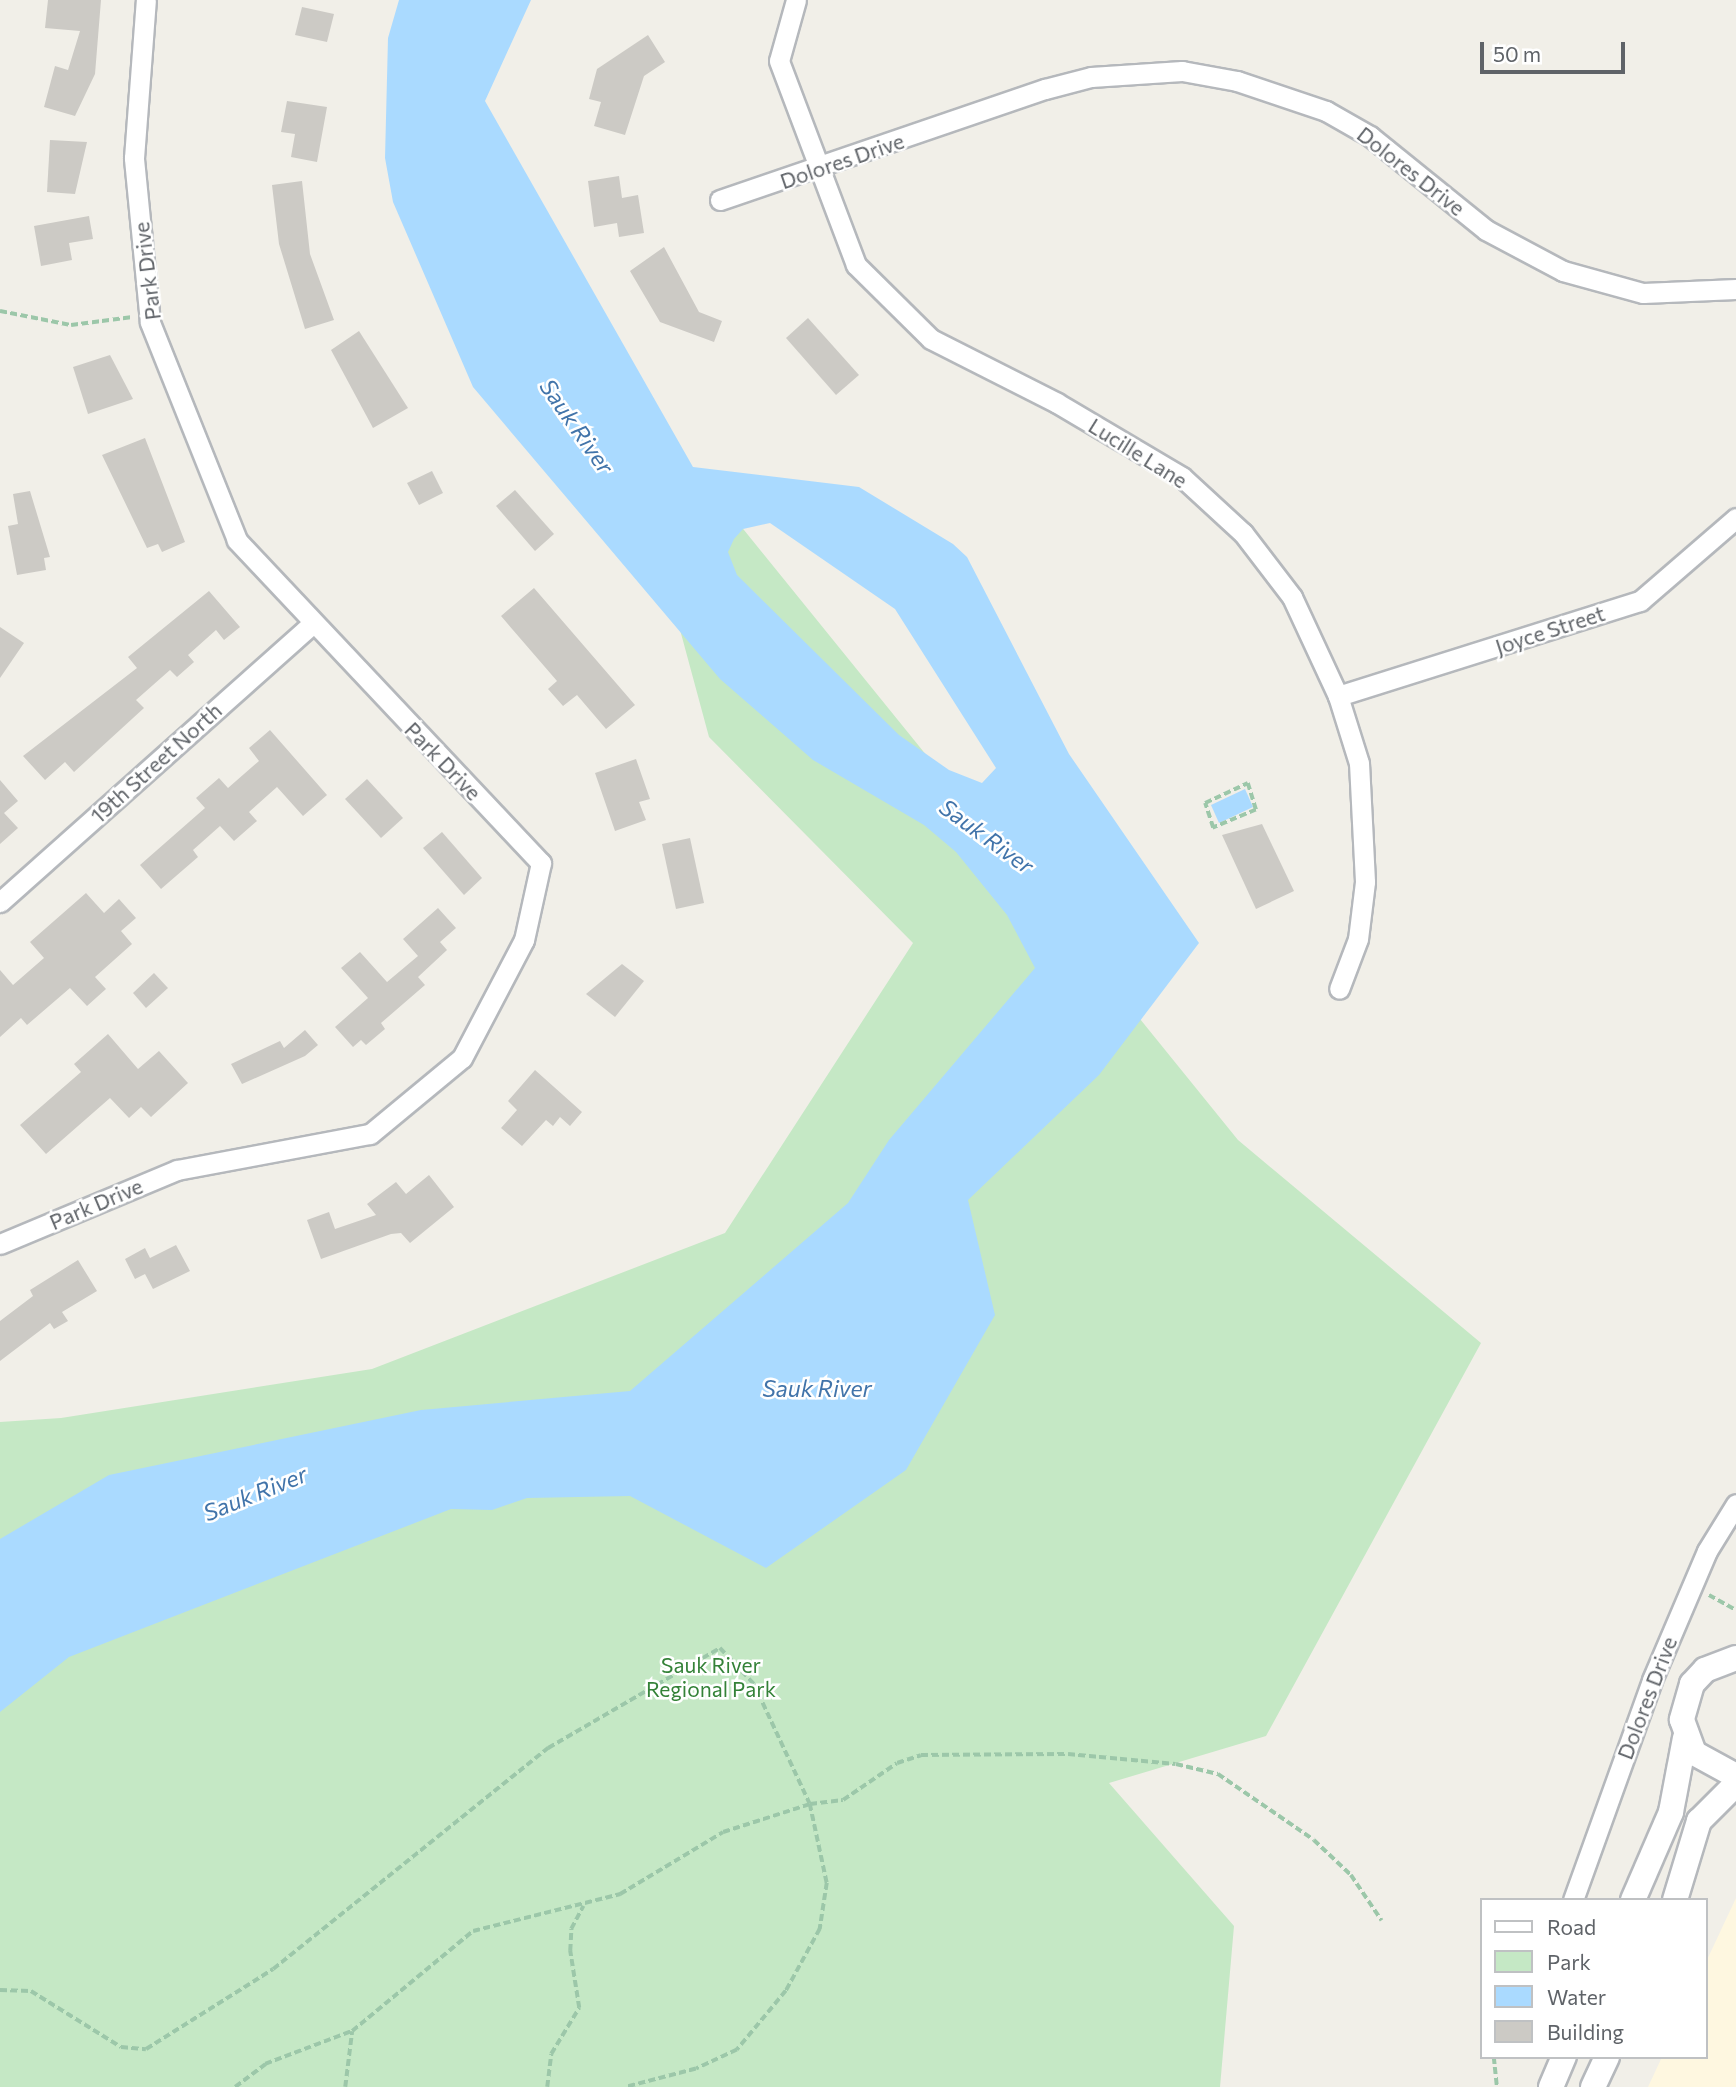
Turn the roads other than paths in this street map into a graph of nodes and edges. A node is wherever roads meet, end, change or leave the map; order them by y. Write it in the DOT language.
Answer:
graph roads {
  1 [pos="146,0"];
  2 [pos="796,0"];
  3 [pos="817,171"];
  4 [pos="720,200"];
  5 [pos="1736,289"];
  6 [pos="1736,518"];
  7 [pos="312,624"];
  8 [pos="1338,696"];
  9 [pos="0,902"];
  10 [pos="1339,989"];
  11 [pos="0,1244"];
  12 [pos="1736,1504"];
  13 [pos="1731,1658"];
  14 [pos="1685,1738"];
  15 [pos="1736,1776"];
  16 [pos="1736,1784"];
  17 [pos="1574,1898"];
  18 [pos="1634,1898"];
  19 [pos="1676,1898"];
  20 [pos="1563,2059"];
  21 [pos="1605,2059"];
  22 [pos="1551,2087"];
  23 [pos="1593,2087"];
  1 -- 7 [label="street, Park Drive"];
  2 -- 3 [label="street, Lucille Lane"];
  3 -- 4 [label="street, Dolores Drive"];
  3 -- 5 [label="street, Dolores Drive"];
  3 -- 8 [label="street, Lucille Lane"];
  6 -- 8 [label="street, Joyce Street"];
  7 -- 9 [label="street, 19th Street North"];
  7 -- 11 [label="street, Park Drive"];
  8 -- 10 [label="street, Lucille Lane"];
  12 -- 17 [label="street, Dolores Drive"];
  13 -- 14 [label="street"];
  14 -- 15 [label="street"];
  14 -- 18 [label="street"];
  16 -- 19 [label="street"];
  20 -- 22 [label="street"];
  21 -- 23 [label="street"];
}
